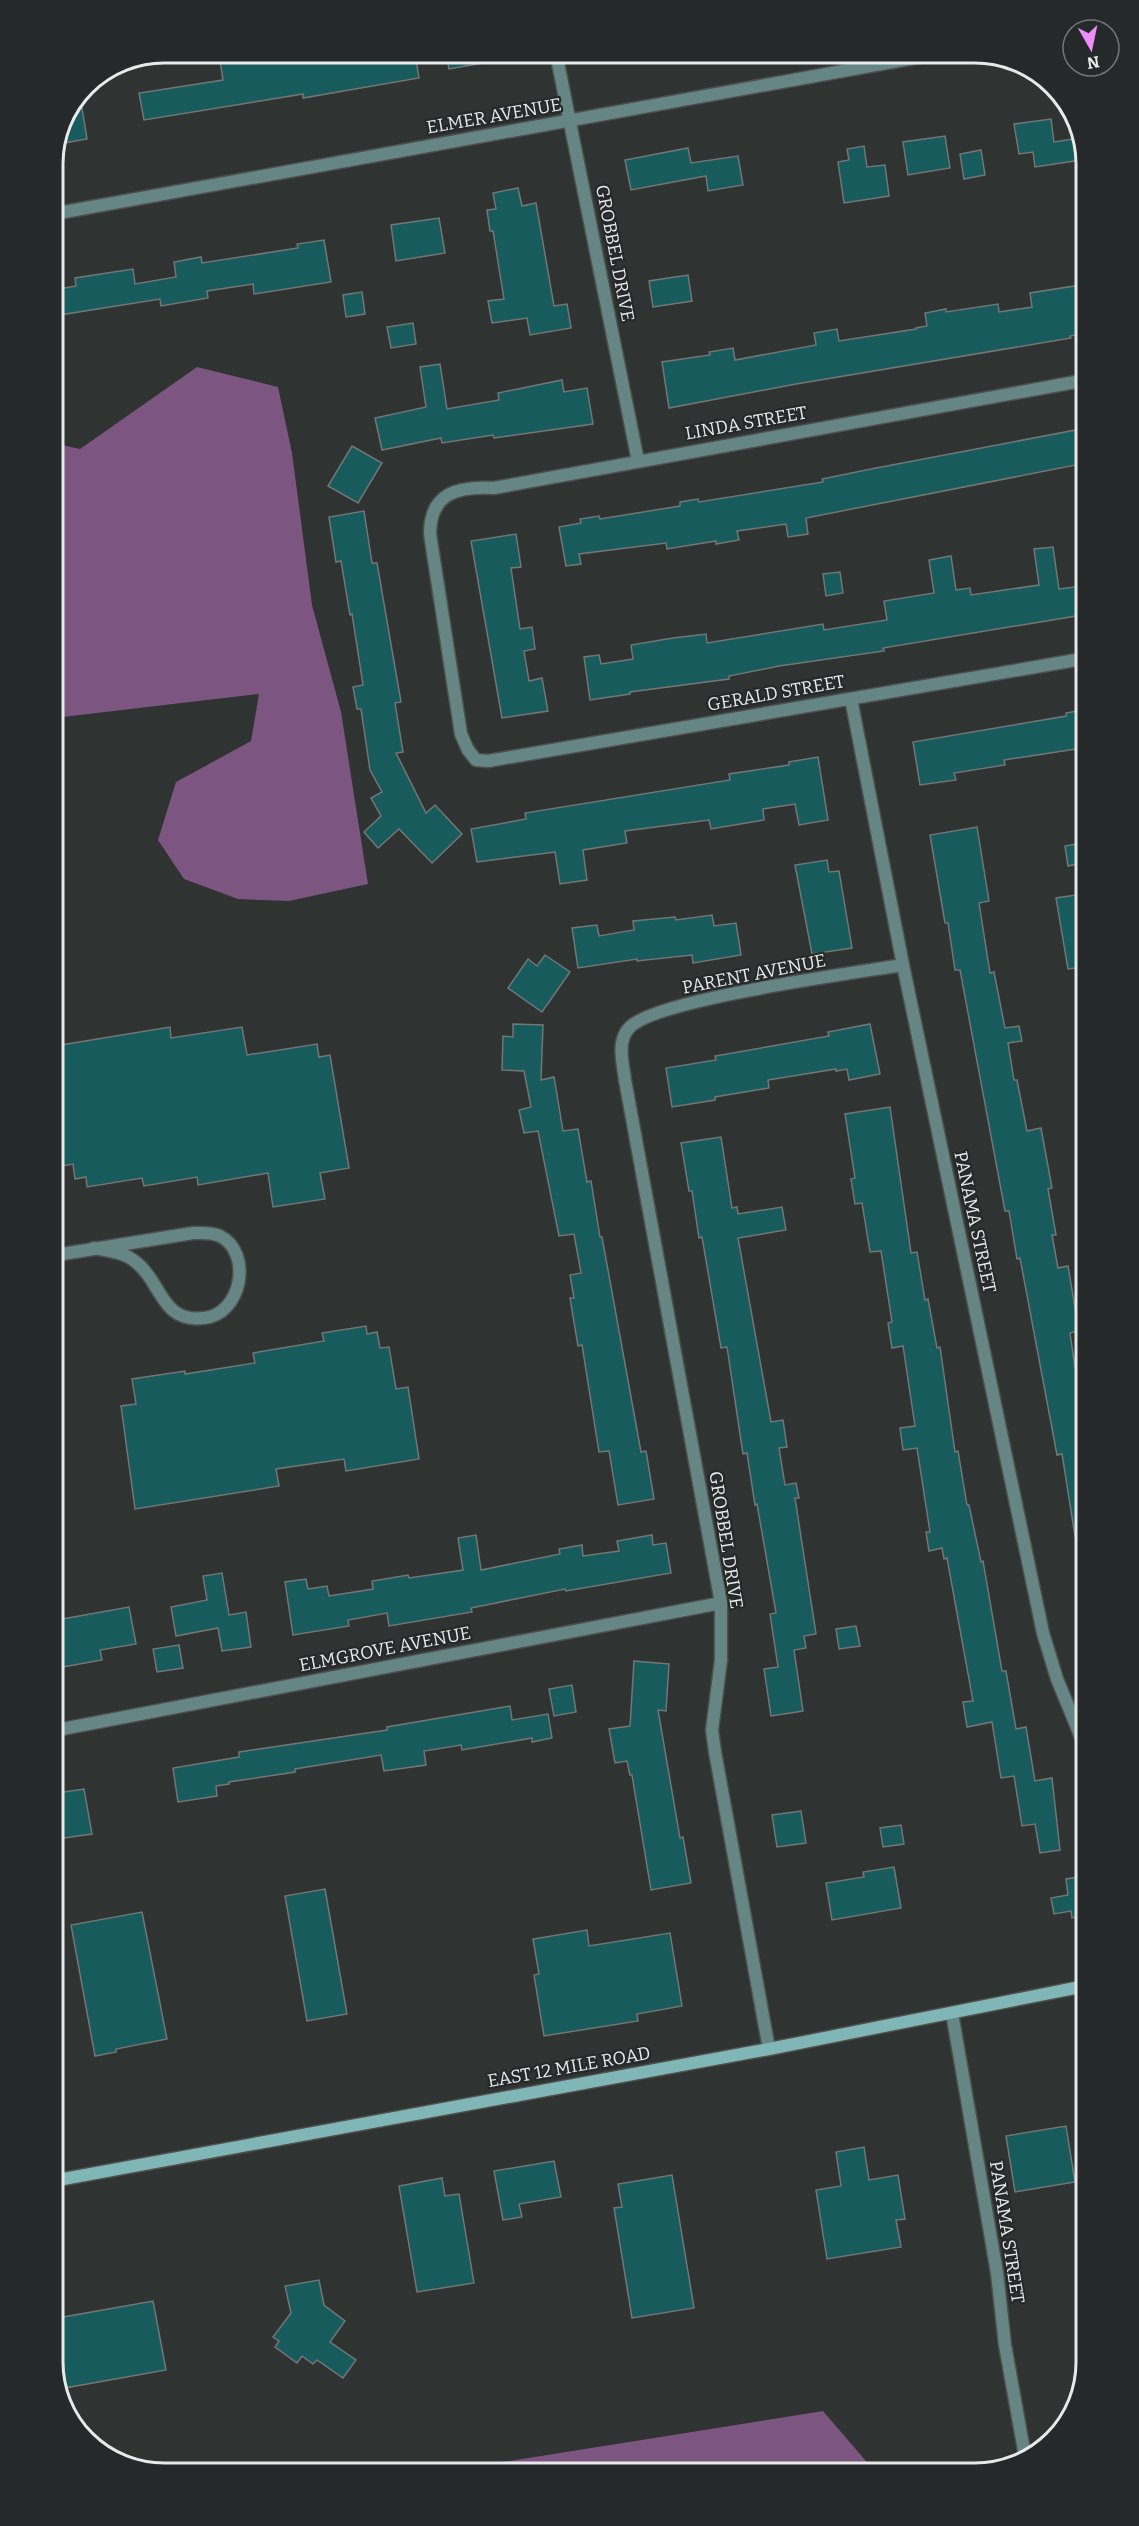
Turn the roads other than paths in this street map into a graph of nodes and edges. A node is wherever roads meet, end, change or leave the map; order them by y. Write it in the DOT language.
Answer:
graph roads {
  1 [pos="558,63"];
  2 [pos="886,63"];
  3 [pos="570,120"];
  4 [pos="63,212"];
  5 [pos="1076,382"];
  6 [pos="639,461"];
  7 [pos="1076,660"];
  8 [pos="851,699"];
  9 [pos="477,760"];
  10 [pos="903,964"];
  11 [pos="622,1038"];
  12 [pos="94,1248"];
  13 [pos="63,1254"];
  14 [pos="721,1603"];
  15 [pos="1076,1725"];
  16 [pos="63,1729"];
  17 [pos="1076,1988"];
  18 [pos="952,2013"];
  19 [pos="769,2049"];
  20 [pos="63,2179"];
  21 [pos="1024,2450"];
  1 -- 3 [label="street, GROBBEL DRIVE"];
  2 -- 3 [label="street, ELMER AVENUE"];
  3 -- 4 [label="street, ELMER AVENUE"];
  3 -- 6 [label="street, GROBBEL DRIVE"];
  5 -- 6 [label="street, LINDA STREET"];
  6 -- 9 [label="street, LINDA STREET"];
  7 -- 8 [label="street, GERALD STREET"];
  8 -- 9 [label="street, GERALD STREET"];
  8 -- 10 [label="street, PANAMA STREET"];
  10 -- 11 [label="street, PARENT AVENUE"];
  10 -- 15 [label="street, PANAMA STREET"];
  11 -- 14 [label="street, GROBBEL DRIVE"];
  12 -- 12 [label="street"];
  12 -- 13 [label="street"];
  14 -- 16 [label="street, ELMGROVE AVENUE"];
  14 -- 19 [label="street, GROBBEL DRIVE"];
  17 -- 18 [label="main road, EAST 12 MILE ROAD"];
  18 -- 19 [label="main road, EAST 12 MILE ROAD"];
  18 -- 21 [label="street, PANAMA STREET"];
  19 -- 20 [label="main road, EAST 12 MILE ROAD"];
}
